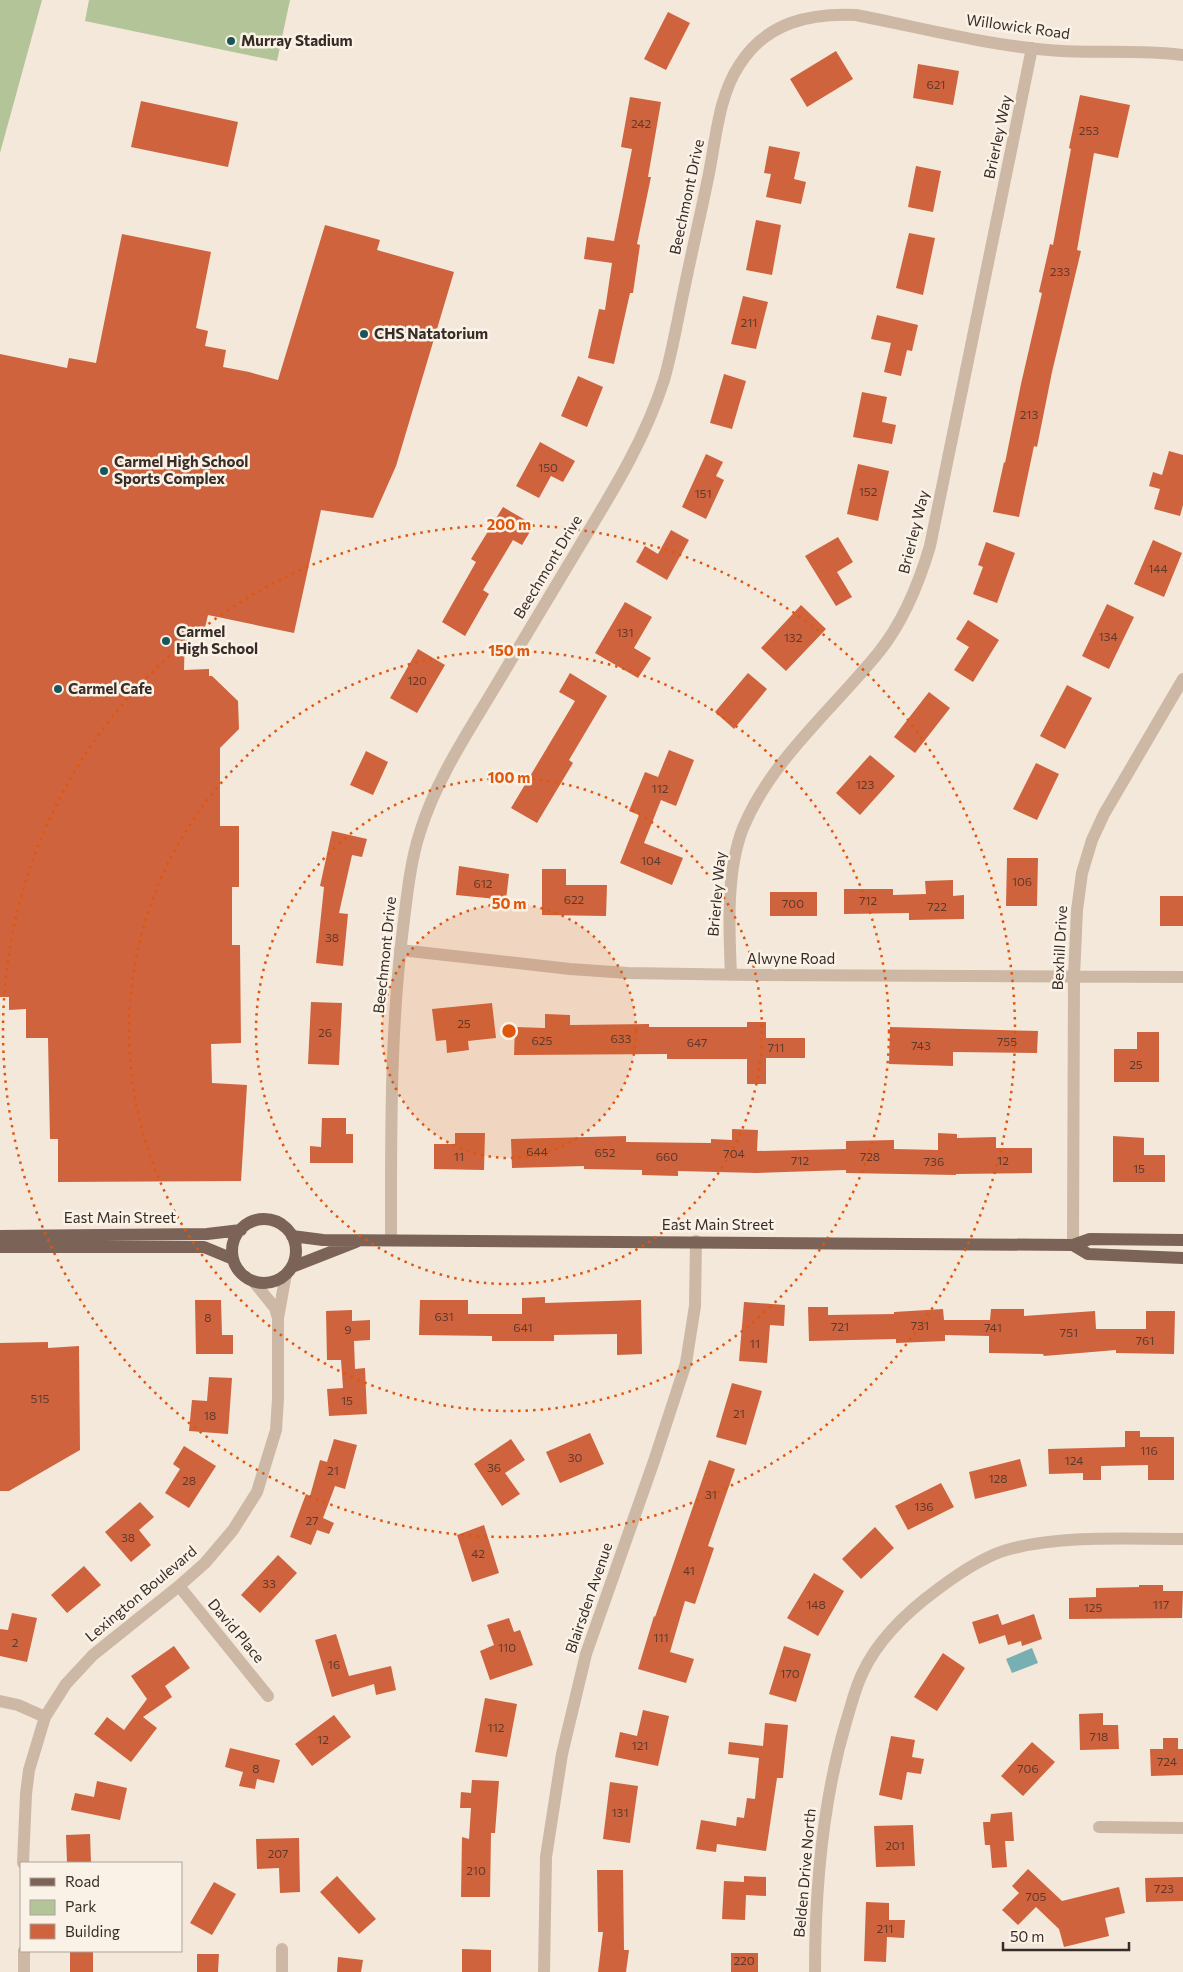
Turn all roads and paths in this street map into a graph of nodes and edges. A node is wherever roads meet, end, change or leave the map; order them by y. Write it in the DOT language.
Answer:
graph roads {
  1 [pos="850,15"];
  2 [pos="1032,48"];
  3 [pos="1183,55"];
  4 [pos="1183,679"];
  5 [pos="400,950"];
  6 [pos="731,974"];
  7 [pos="1074,976"];
  8 [pos="1183,977"];
  9 [pos="241,1230"];
  10 [pos="0,1236"];
  11 [pos="292,1236"];
  12 [pos="363,1240"];
  13 [pos="391,1240"];
  14 [pos="1183,1240"];
  15 [pos="696,1241"];
  16 [pos="1073,1245"];
  17 [pos="0,1247"];
  18 [pos="1183,1258"];
  19 [pos="233,1259"];
  20 [pos="289,1270"];
  21 [pos="254,1282"];
  22 [pos="278,1318"];
  23 [pos="1183,1539"];
  24 [pos="179,1586"];
  25 [pos="268,1696"];
  26 [pos="0,1701"];
  27 [pos="45,1717"];
  28 [pos="1099,1827"];
  29 [pos="1183,1828"];
  30 [pos="24,1862"];
  31 [pos="282,1949"];
  32 [pos="24,1952"];
  33 [pos="24,1972"];
  34 [pos="282,1972"];
  35 [pos="544,1972"];
  36 [pos="814,1972"];
  1 -- 2 [label="street, Willowick Road"];
  1 -- 5 [label="street, Beechmont Drive"];
  2 -- 3 [label="street, Willowick Road"];
  2 -- 6 [label="street, Brierley Way"];
  4 -- 7 [label="street, Bexhill Drive"];
  5 -- 6 [label="street, Alwyne Road"];
  5 -- 13 [label="street, Beechmont Drive"];
  6 -- 7 [label="street, Alwyne Road"];
  7 -- 8 [label="street, Alwyne Road"];
  7 -- 16 [label="street, Bexhill Drive"];
  9 -- 10 [label="main road, East Main Street"];
  9 -- 11 [label="main road"];
  9 -- 19 [label="main road"];
  11 -- 12 [label="main road, East Main Street"];
  11 -- 20 [label="main road"];
  12 -- 13 [label="main road, East Main Street"];
  12 -- 20 [label="main road, East Main Street"];
  13 -- 15 [label="main road, East Main Street"];
  14 -- 16 [label="main road, East Main Street"];
  15 -- 16 [label="main road, East Main Street"];
  15 -- 35 [label="street, Blairsden Avenue"];
  16 -- 18 [label="main road, East Main Street"];
  17 -- 19 [label="main road, East Main Street"];
  19 -- 21 [label="main road"];
  20 -- 21 [label="main road"];
  20 -- 22 [label="street, Lexington Boulevard"];
  21 -- 22 [label="street"];
  22 -- 24 [label="street, Lexington Boulevard"];
  23 -- 36 [label="street, Belden Drive North"];
  24 -- 25 [label="street, David Place"];
  24 -- 27 [label="street, Lexington Boulevard"];
  26 -- 27 [label="street"];
  27 -- 30 [label="street, Lexington Boulevard"];
  28 -- 29 [label="street"];
  31 -- 34 [label="street"];
  32 -- 33 [label="street"];
}
